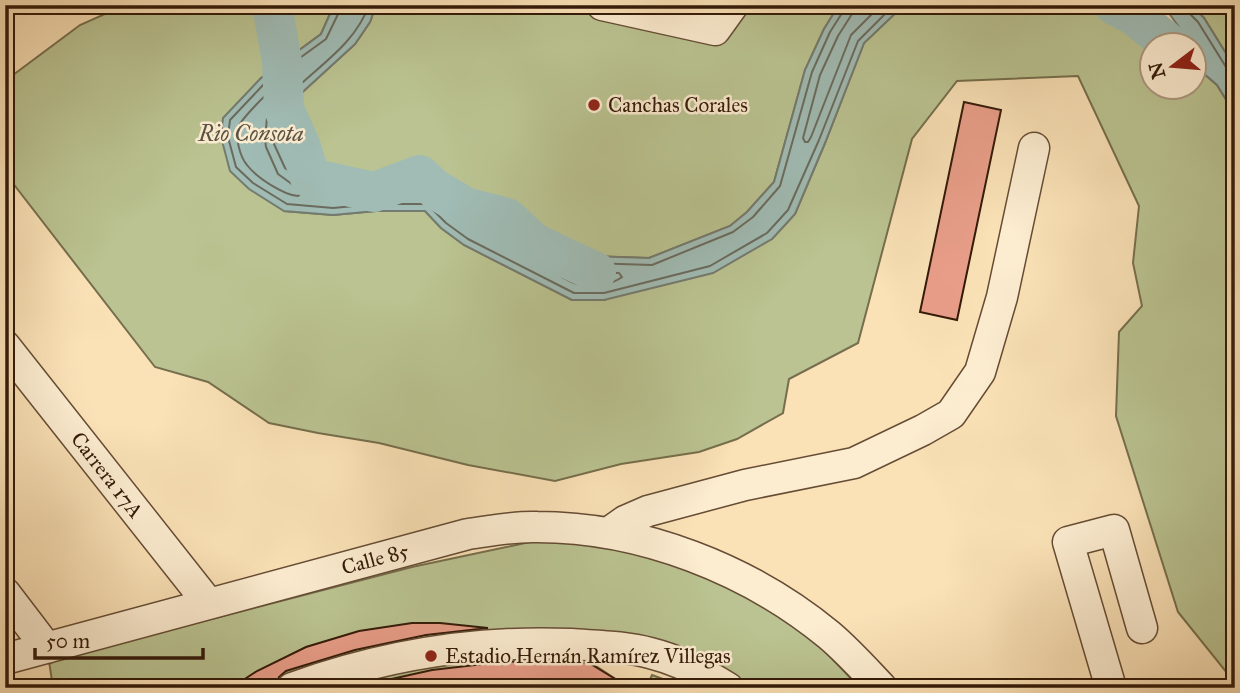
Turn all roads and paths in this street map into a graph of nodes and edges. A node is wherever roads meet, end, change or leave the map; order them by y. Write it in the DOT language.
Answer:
graph roads {
  1 [pos="602,5"];
  2 [pos="733,5"];
  3 [pos="1034,148"];
  4 [pos="5,346"];
  5 [pos="608,533"];
  6 [pos="5,593"];
  7 [pos="209,604"];
  8 [pos="1142,628"];
  9 [pos="47,648"];
  10 [pos="5,659"];
  11 [pos="292,688"];
  12 [pos="729,688"];
  13 [pos="882,688"];
  14 [pos="1111,688"];
  1 -- 2 [label="street"];
  3 -- 5 [label="street"];
  4 -- 7 [label="street, Carrera 17A"];
  5 -- 7 [label="street, Calle 85"];
  5 -- 13 [label="street, Calle 85"];
  6 -- 9 [label="street"];
  7 -- 9 [label="street, Calle 85"];
  8 -- 14 [label="street"];
  9 -- 10 [label="street, Calle 85"];
  11 -- 12 [label="street"];
}
